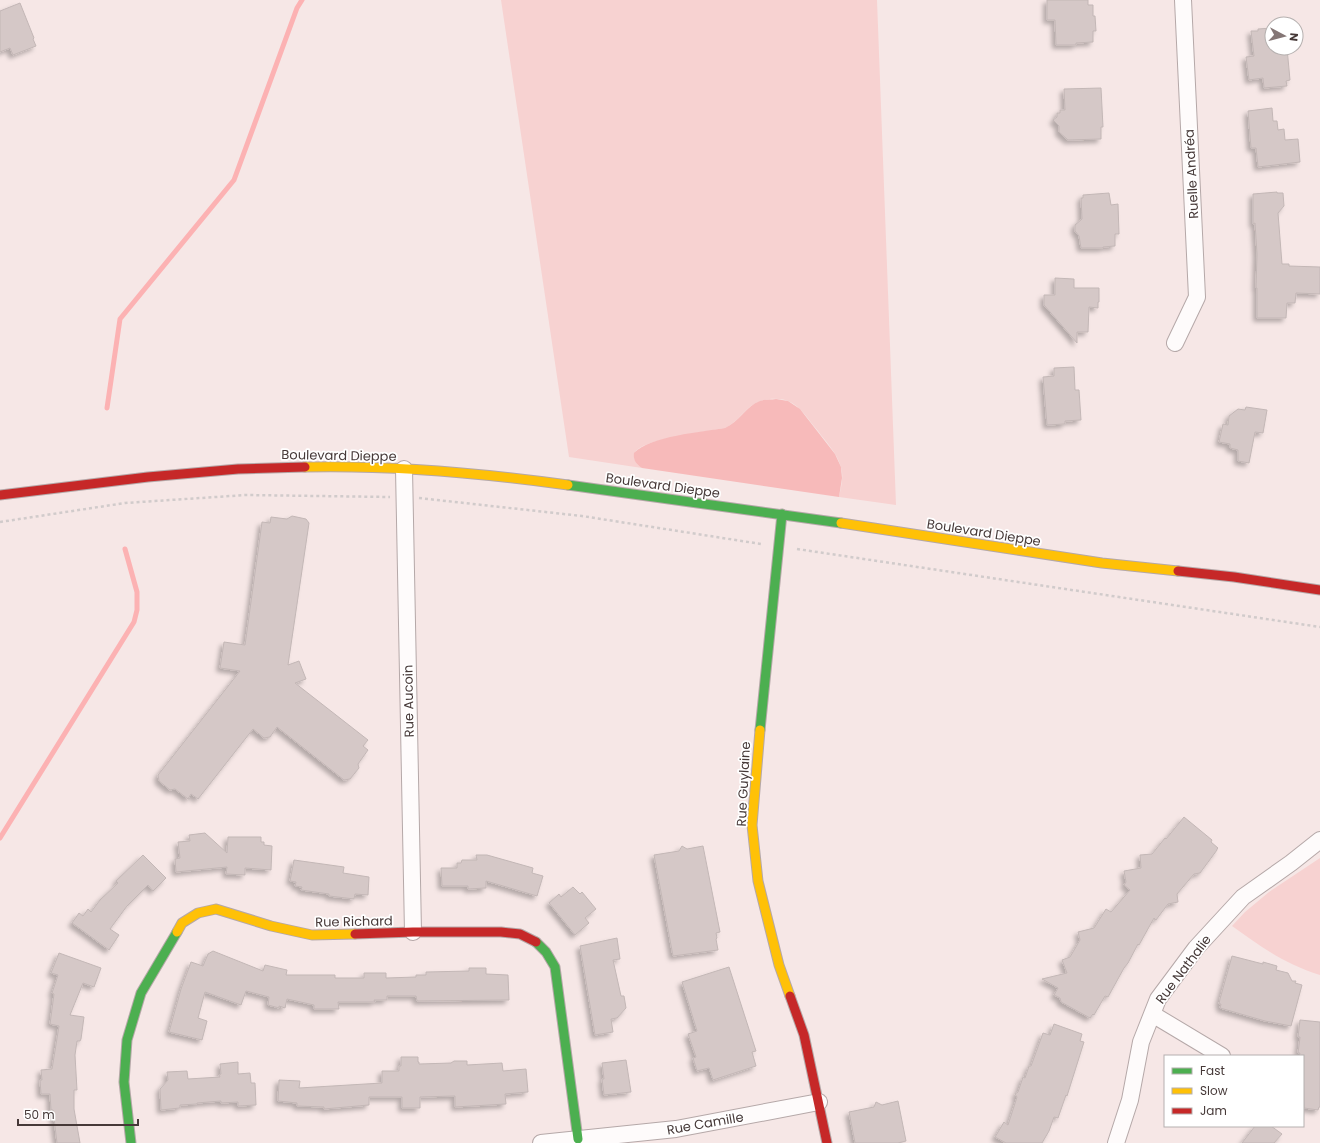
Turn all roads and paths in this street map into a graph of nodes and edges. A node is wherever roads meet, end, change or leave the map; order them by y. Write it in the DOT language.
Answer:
graph roads {
  1 [pos="1183,0"];
  2 [pos="1175,343"];
  3 [pos="404,469"];
  4 [pos="0,495"];
  5 [pos="386,496"];
  6 [pos="414,498"];
  7 [pos="782,514"];
  8 [pos="0,522"];
  9 [pos="757,543"];
  10 [pos="791,548"];
  11 [pos="1320,590"];
  12 [pos="1320,627"];
  13 [pos="1320,840"];
  14 [pos="413,932"];
  15 [pos="1152,1014"];
  16 [pos="1220,1055"];
  17 [pos="819,1102"];
  18 [pos="578,1140"];
  19 [pos="131,1143"];
  20 [pos="541,1143"];
  21 [pos="827,1143"];
  22 [pos="1116,1143"];
  1 -- 2 [label="street, Ruelle Andréa"];
  3 -- 4 [label="street, Boulevard Dieppe"];
  3 -- 7 [label="street, Boulevard Dieppe"];
  3 -- 14 [label="street, Rue Aucoin"];
  5 -- 8 [label="path"];
  6 -- 9 [label="path"];
  7 -- 11 [label="street, Boulevard Dieppe"];
  7 -- 17 [label="street, Rue Guylaine"];
  10 -- 12 [label="path"];
  13 -- 15 [label="street, Rue Nathalie"];
  14 -- 18 [label="street, Rue Richard"];
  14 -- 19 [label="street, Rue Richard"];
  15 -- 16 [label="street"];
  15 -- 22 [label="street, Rue Nathalie"];
  17 -- 18 [label="street, Rue Camille"];
  17 -- 21 [label="street, Rue Guylaine"];
  18 -- 20 [label="street, Rue Camille"];
}
